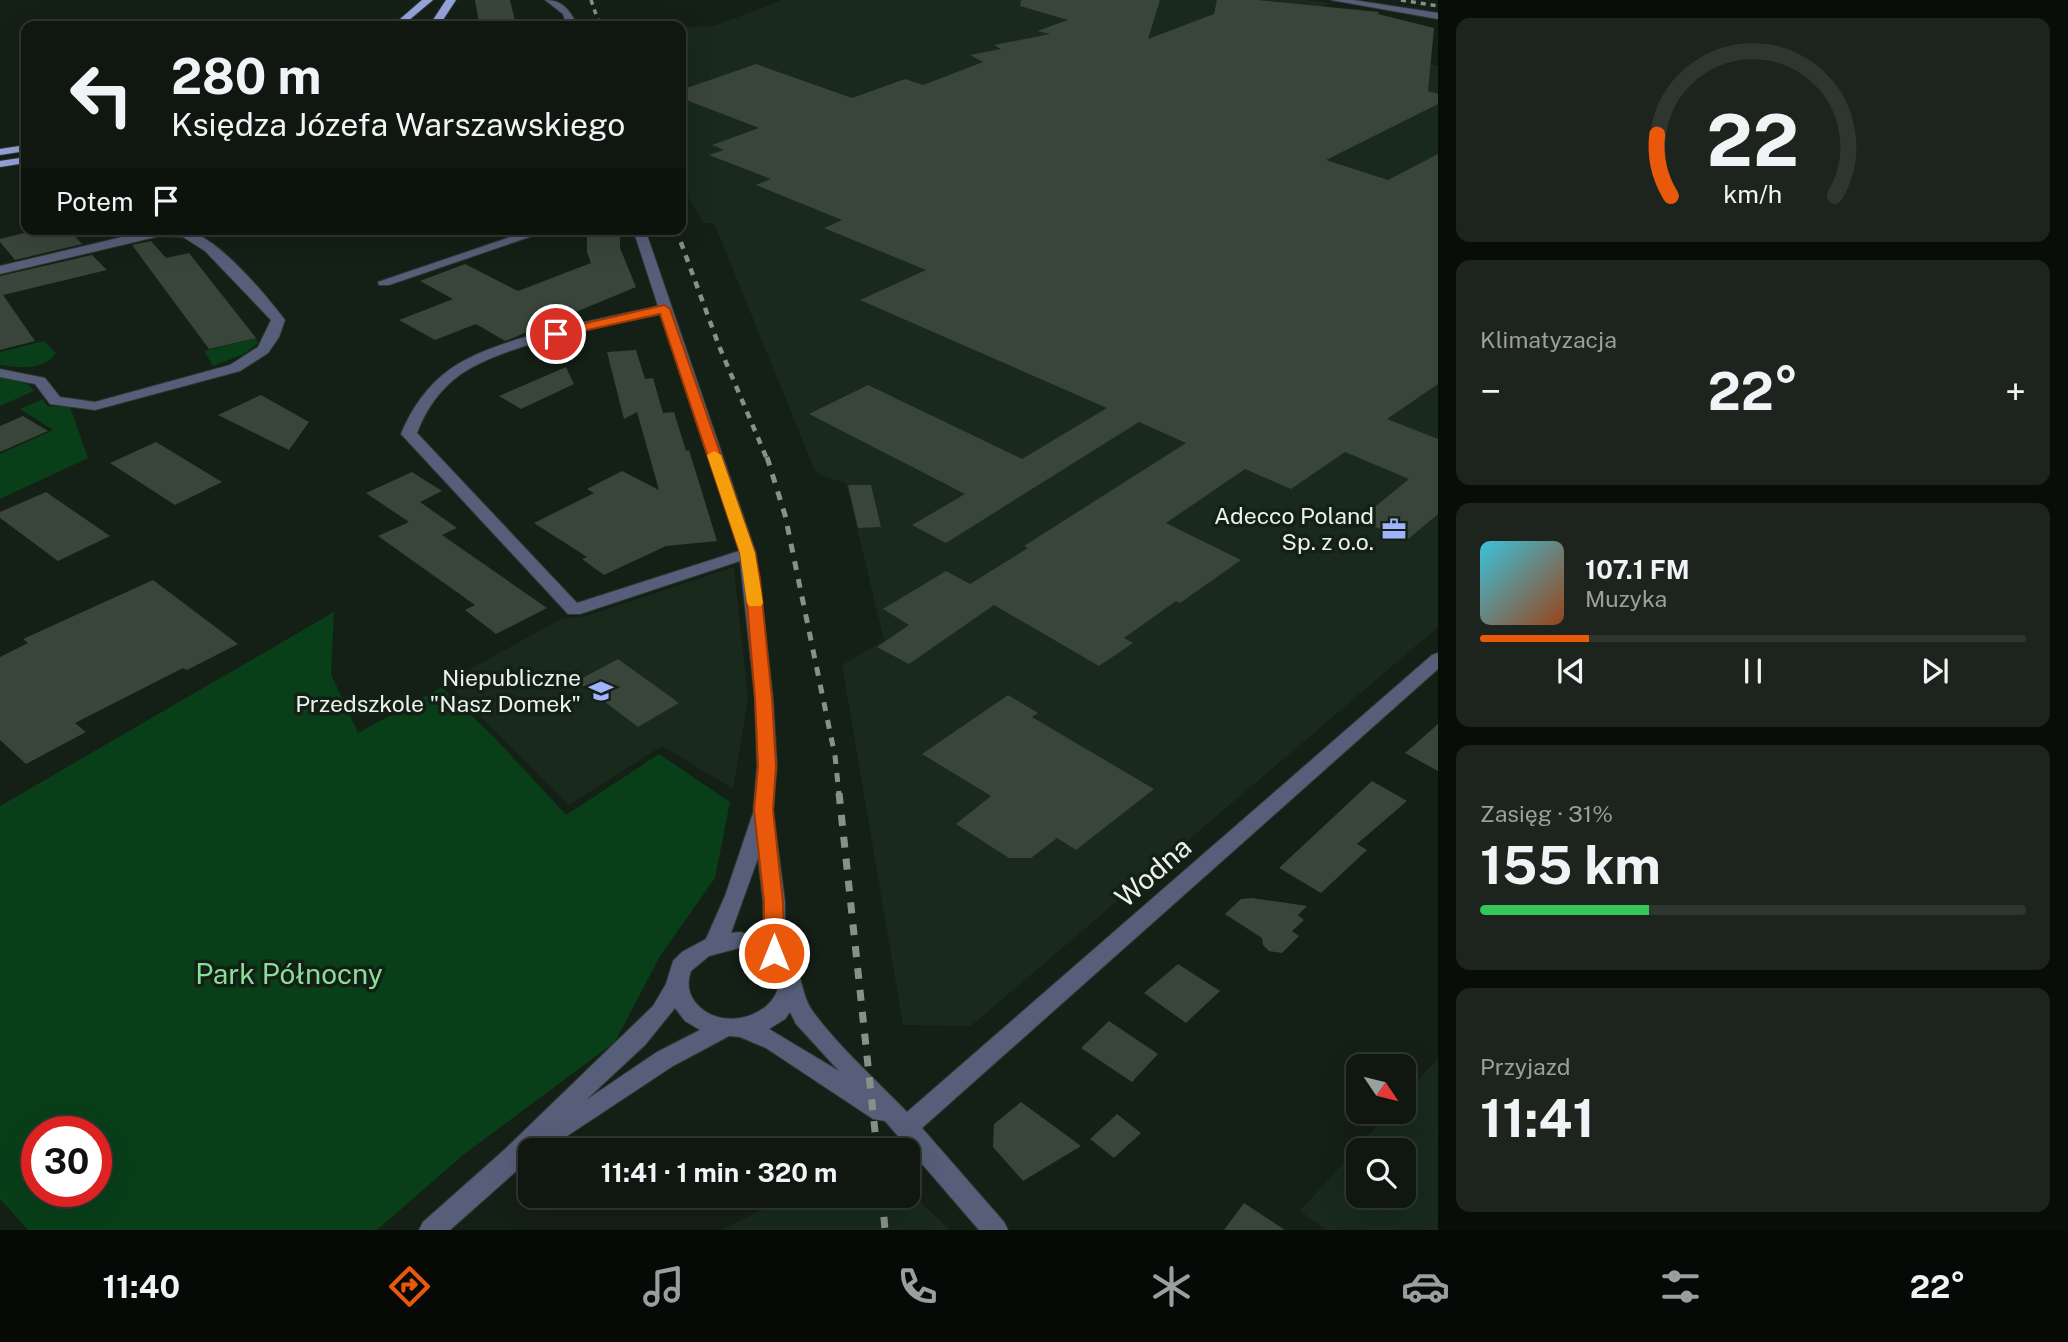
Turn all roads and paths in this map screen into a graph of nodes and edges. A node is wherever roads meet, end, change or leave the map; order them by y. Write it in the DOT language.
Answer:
graph roads {
  1 [pos="428,0"];
  2 [pos="451,0"];
  3 [pos="550,0"];
  4 [pos="1335,0"];
  5 [pos="1438,16"];
  6 [pos="403,21"];
  7 [pos="437,21"];
  8 [pos="570,21"];
  9 [pos="21,149"];
  10 [pos="0,152"];
  11 [pos="21,161"];
  12 [pos="0,164"];
  13 [pos="147,235"];
  14 [pos="190,235"];
  15 [pos="529,235"];
  16 [pos="641,235"];
  17 [pos="0,270"];
  18 [pos="384,282"];
  19 [pos="664,309"];
  20 [pos="0,373"];
  21 [pos="748,553"];
  22 [pos="1438,659"];
  23 [pos="763,810"];
  24 [pos="716,942"];
  25 [pos="774,953"];
  26 [pos="677,985"];
  27 [pos="791,989"];
  28 [pos="734,1028"];
  29 [pos="906,1127"];
  30 [pos="513,1158"];
  31 [pos="432,1230"];
  32 [pos="995,1230"];
  1 -- 6 [label="main road"];
  2 -- 7 [label="main road"];
  3 -- 8 [label="street"];
  4 -- 5 [label="street"];
  9 -- 10 [label="main road"];
  11 -- 12 [label="main road"];
  13 -- 17 [label="street"];
  14 -- 20 [label="street"];
  15 -- 18 [label="street"];
  16 -- 19 [label="street"];
  19 -- 21 [label="street"];
  19 -- 21 [label="street"];
  21 -- 23 [label="street"];
  22 -- 29 [label="street, Wodna"];
  23 -- 24 [label="street"];
  23 -- 25 [label="street"];
  24 -- 25 [label="street"];
  24 -- 26 [label="street"];
  25 -- 27 [label="street"];
  26 -- 28 [label="street"];
  26 -- 30 [label="street"];
  27 -- 28 [label="street"];
  27 -- 29 [label="street"];
  28 -- 29 [label="street"];
  28 -- 30 [label="street"];
  29 -- 32 [label="street"];
  30 -- 31 [label="street"];
}
